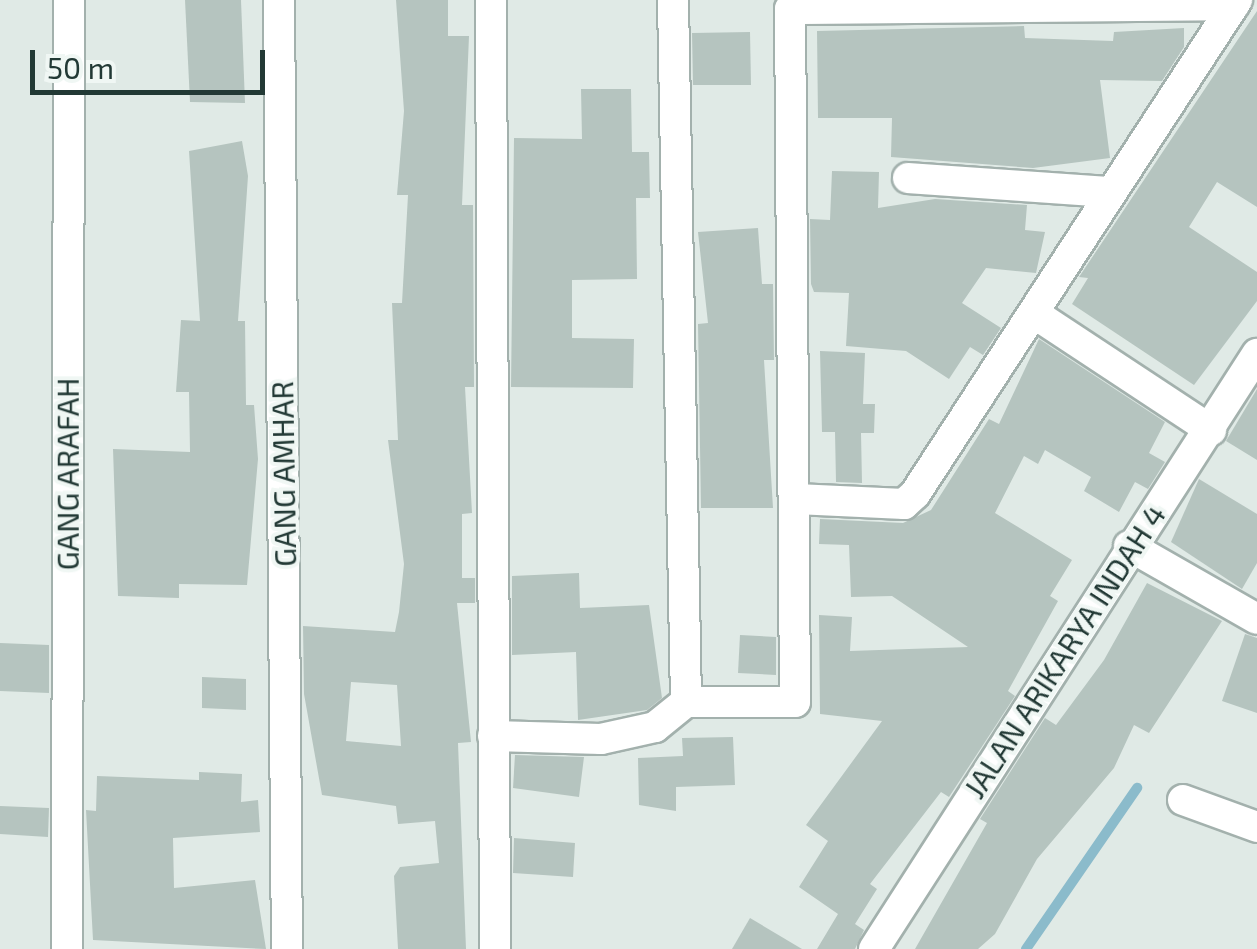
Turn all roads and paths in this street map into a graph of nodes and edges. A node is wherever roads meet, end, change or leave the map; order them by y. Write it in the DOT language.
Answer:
graph roads {
  1 [pos="69,0"];
  2 [pos="279,0"];
  3 [pos="491,0"];
  4 [pos="673,0"];
  5 [pos="1236,2"];
  6 [pos="908,178"];
  7 [pos="1108,192"];
  8 [pos="1034,314"];
  9 [pos="1254,367"];
  10 [pos="1211,430"];
  11 [pos="796,499"];
  12 [pos="1129,546"];
  13 [pos="1257,619"];
  14 [pos="686,702"];
  15 [pos="493,736"];
  16 [pos="1183,800"];
  17 [pos="1257,827"];
  18 [pos="67,949"];
  19 [pos="287,949"];
  20 [pos="494,949"];
  21 [pos="874,949"];
  1 -- 18 [label="street, GANG ARAFAH"];
  2 -- 19 [label="street, GANG AMHAR"];
  3 -- 15 [label="street"];
  4 -- 14 [label="street"];
  5 -- 7 [label="street"];
  5 -- 11 [label="street"];
  6 -- 7 [label="street"];
  7 -- 8 [label="street"];
  8 -- 10 [label="street"];
  8 -- 11 [label="street"];
  9 -- 10 [label="street, JALAN ARIKARYA INDAH 4"];
  10 -- 12 [label="street, JALAN ARIKARYA INDAH 4"];
  11 -- 14 [label="street"];
  12 -- 13 [label="street"];
  12 -- 21 [label="street, JALAN ARIKARYA INDAH 4"];
  14 -- 15 [label="street"];
  15 -- 20 [label="street"];
  16 -- 17 [label="street"];
}
